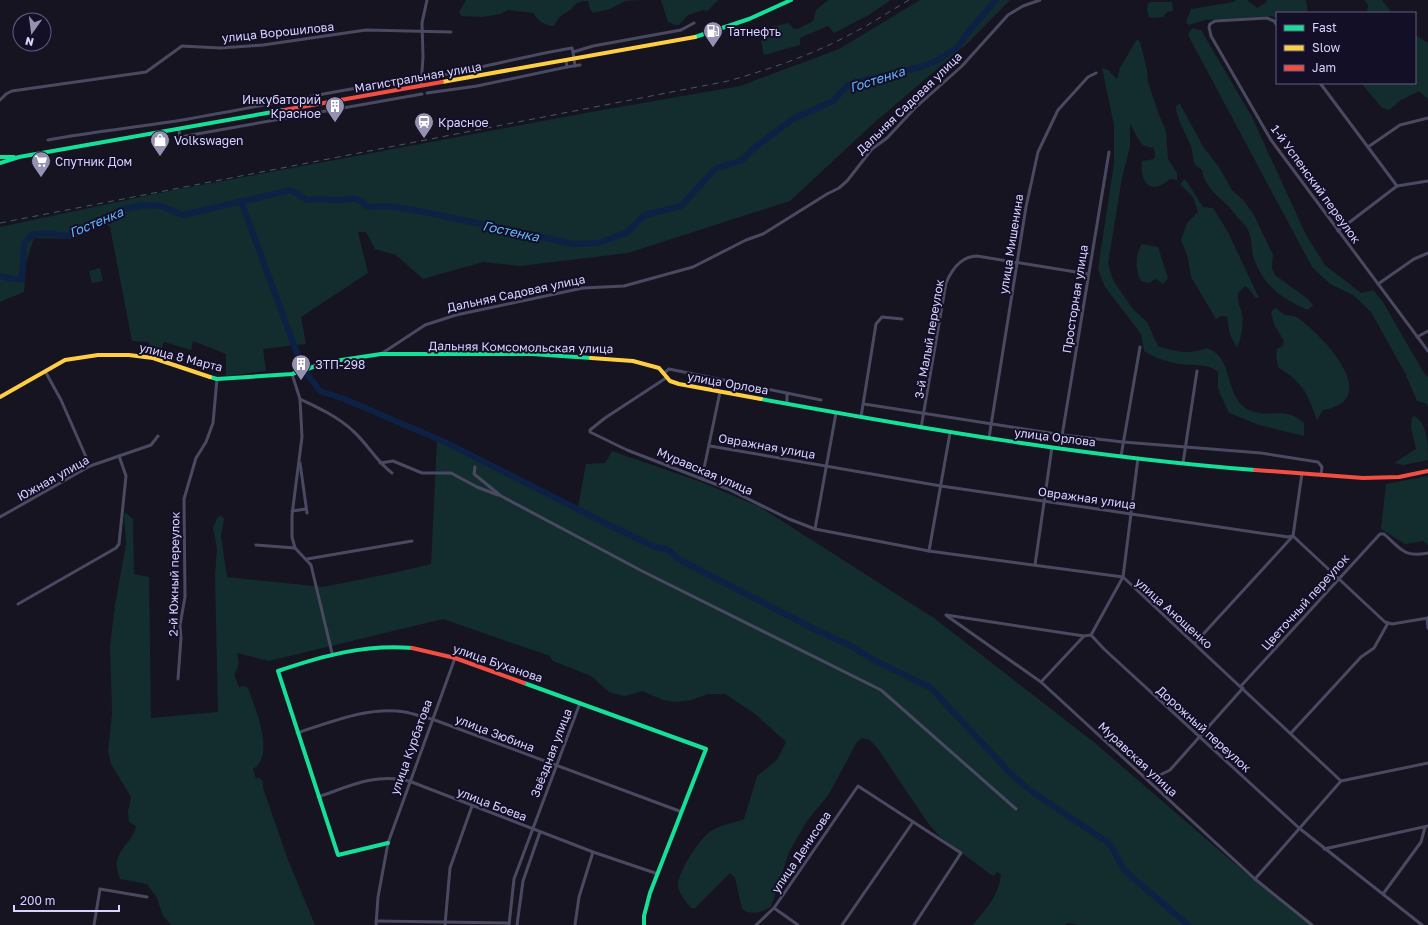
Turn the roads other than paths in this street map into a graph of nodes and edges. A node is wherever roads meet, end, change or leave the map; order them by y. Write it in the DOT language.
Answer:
graph roads {
  1 [pos="427,0"];
  2 [pos="791,0"];
  3 [pos="1040,0"];
  4 [pos="694,23"];
  5 [pos="1276,24"];
  6 [pos="421,31"];
  7 [pos="451,32"];
  8 [pos="265,39"];
  9 [pos="263,44"];
  10 [pos="573,52"];
  11 [pos="574,59"];
  12 [pos="566,61"];
  13 [pos="580,65"];
  14 [pos="575,66"];
  15 [pos="567,67"];
  16 [pos="1096,73"];
  17 [pos="421,78"];
  18 [pos="1321,84"];
  19 [pos="421,86"];
  20 [pos="427,93"];
  21 [pos="422,94"];
  22 [pos="0,100"];
  23 [pos="1428,118"];
  24 [pos="179,130"];
  25 [pos="48,140"];
  26 [pos="1368,147"];
  27 [pos="1109,152"];
  28 [pos="19,157"];
  29 [pos="0,158"];
  30 [pos="0,163"];
  31 [pos="1428,180"];
  32 [pos="1397,186"];
  33 [pos="1338,231"];
  34 [pos="1428,253"];
  35 [pos="1018,261"];
  36 [pos="1088,274"];
  37 [pos="1378,284"];
  38 [pos="902,319"];
  39 [pos="1428,331"];
  40 [pos="1417,337"];
  41 [pos="1140,347"];
  42 [pos="1428,350"];
  43 [pos="381,354"];
  44 [pos="659,368"];
  45 [pos="1197,371"];
  46 [pos="45,372"];
  47 [pos="292,374"];
  48 [pos="665,375"];
  49 [pos="217,379"];
  50 [pos="720,392"];
  51 [pos="787,393"];
  52 [pos="0,396"];
  53 [pos="300,399"];
  54 [pos="821,400"];
  55 [pos="787,404"];
  56 [pos="864,404"];
  57 [pos="836,413"];
  58 [pos="924,414"];
  59 [pos="861,417"];
  60 [pos="991,424"];
  61 [pos="921,428"];
  62 [pos="950,432"];
  63 [pos="1063,435"];
  64 [pos="158,436"];
  65 [pos="989,438"];
  66 [pos="1122,442"];
  67 [pos="710,446"];
  68 [pos="1052,447"];
  69 [pos="1060,448"];
  70 [pos="1184,448"];
  71 [pos="118,456"];
  72 [pos="1121,456"];
  73 [pos="299,457"];
  74 [pos="1138,458"];
  75 [pos="380,463"];
  76 [pos="1183,463"];
  77 [pos="90,466"];
  78 [pos="826,466"];
  79 [pos="476,467"];
  80 [pos="1428,471"];
  81 [pos="392,473"];
  82 [pos="1302,473"];
  83 [pos="1321,474"];
  84 [pos="702,478"];
  85 [pos="941,486"];
  86 [pos="501,496"];
  87 [pos="1044,501"];
  88 [pos="292,510"];
  89 [pos="1132,513"];
  90 [pos="0,517"];
  91 [pos="814,529"];
  92 [pos="1293,536"];
  93 [pos="412,541"];
  94 [pos="256,545"];
  95 [pos="295,548"];
  96 [pos="929,551"];
  97 [pos="1428,553"];
  98 [pos="307,559"];
  99 [pos="1035,565"];
  100 [pos="1123,578"];
  101 [pos="1339,579"];
  102 [pos="18,604"];
  103 [pos="1427,618"];
  104 [pos="1388,623"];
  105 [pos="1428,628"];
  106 [pos="1091,634"];
  107 [pos="1084,636"];
  108 [pos="1195,643"];
  109 [pos="332,653"];
  110 [pos="455,658"];
  111 [pos="178,680"];
  112 [pos="1041,682"];
  113 [pos="1242,687"];
  114 [pos="580,702"];
  115 [pos="432,719"];
  116 [pos="297,733"];
  117 [pos="1290,733"];
  118 [pos="1200,737"];
  119 [pos="1428,763"];
  120 [pos="556,766"];
  121 [pos="1147,778"];
  122 [pos="409,781"];
  123 [pos="1341,781"];
  124 [pos="318,797"];
  125 [pos="472,806"];
  126 [pos="1016,809"];
  127 [pos="682,812"];
  128 [pos="913,822"];
  129 [pos="1426,826"];
  130 [pos="1299,828"];
  131 [pos="532,829"];
  132 [pos="540,832"];
  133 [pos="388,844"];
  134 [pos="1324,849"];
  135 [pos="593,852"];
  136 [pos="658,874"];
  137 [pos="1255,879"];
  138 [pos="1383,894"];
  139 [pos="147,897"];
  140 [pos="774,908"];
  141 [pos="376,923"];
  142 [pos="445,923"];
  143 [pos="509,924"];
  144 [pos="94,925"];
  145 [pos="517,925"];
  146 [pos="575,925"];
  147 [pos="644,925"];
  148 [pos="756,925"];
  149 [pos="798,925"];
  150 [pos="842,925"];
  151 [pos="914,925"];
  152 [pos="1312,925"];
  153 [pos="1422,925"];
  1 -- 6 [label="street"];
  2 -- 11 [label="street, Магистральная улица"];
  3 -- 43 [label="street, Дальняя Садовая улица"];
  4 -- 10 [label="street"];
  5 -- 33 [label="street, 1-й Успенский переулок"];
  6 -- 7 [label="street, улица Ворошилова"];
  6 -- 9 [label="street, улица Ворошилова"];
  6 -- 17 [label="street"];
  8 -- 9 [label="street"];
  9 -- 22 [label="street, улица Ворошилова"];
  10 -- 11 [label="street"];
  10 -- 17 [label="street"];
  11 -- 12 [label="street, Магистральная улица"];
  11 -- 14 [label="street"];
  12 -- 15 [label="street"];
  12 -- 19 [label="street, Магистральная улица"];
  13 -- 14 [label="street"];
  14 -- 15 [label="street"];
  15 -- 20 [label="street"];
  16 -- 35 [label="street, улица Мишенина"];
  17 -- 19 [label="street"];
  17 -- 25 [label="street"];
  18 -- 26 [label="street"];
  19 -- 24 [label="street, Магистральная улица"];
  21 -- 24 [label="street"];
  23 -- 26 [label="street"];
  24 -- 28 [label="street, Магистральная улица"];
  26 -- 32 [label="street"];
  27 -- 36 [label="street, Просторная улица"];
  28 -- 29 [label="street, Магистральная улица"];
  28 -- 30 [label="street, Магистральная улица"];
  31 -- 32 [label="street"];
  32 -- 33 [label="street"];
  33 -- 37 [label="street, 1-й Успенский переулок"];
  34 -- 37 [label="street"];
  35 -- 36 [label="street"];
  35 -- 58 [label="street, 3-й Малый переулок"];
  35 -- 60 [label="street, улица Мишенина"];
  36 -- 63 [label="street, Просторная улица"];
  37 -- 40 [label="street, 1-й Успенский переулок"];
  38 -- 56 [label="street"];
  39 -- 40 [label="street"];
  40 -- 42 [label="street, 1-й Успенский переулок"];
  41 -- 66 [label="street"];
  43 -- 44 [label="street, Дальняя Комсомольская улица"];
  43 -- 47 [label="street, Дальняя Садовая улица"];
  44 -- 48 [label="street, улица Орлова"];
  45 -- 70 [label="street"];
  46 -- 49 [label="street, улица 8 Марта"];
  46 -- 52 [label="street, улица 8 Марта"];
  46 -- 77 [label="street"];
  47 -- 49 [label="street, улица 8 Марта"];
  47 -- 53 [label="street"];
  48 -- 50 [label="street, улица Орлова"];
  48 -- 51 [label="street"];
  48 -- 84 [label="street, Муравская улица"];
  49 -- 111 [label="street, 2-й Южный переулок"];
  50 -- 55 [label="street, улица Орлова"];
  50 -- 67 [label="street"];
  51 -- 54 [label="street"];
  51 -- 55 [label="street"];
  53 -- 73 [label="street"];
  53 -- 75 [label="street"];
  55 -- 57 [label="street, улица Орлова"];
  56 -- 58 [label="street, улица Орлова"];
  56 -- 59 [label="street"];
  57 -- 59 [label="street, улица Орлова"];
  57 -- 78 [label="street"];
  58 -- 60 [label="street, улица Орлова"];
  58 -- 61 [label="street, 3-й Малый переулок"];
  59 -- 61 [label="street, улица Орлова"];
  60 -- 63 [label="street, улица Орлова"];
  60 -- 65 [label="street, улица Мишенина"];
  61 -- 62 [label="street, улица Орлова"];
  62 -- 65 [label="street, улица Орлова"];
  62 -- 85 [label="street"];
  63 -- 66 [label="street, улица Орлова"];
  63 -- 69 [label="street, Просторная улица"];
  64 -- 71 [label="street, Южная улица"];
  65 -- 68 [label="street, улица Орлова"];
  66 -- 70 [label="street, улица Орлова"];
  66 -- 72 [label="street"];
  67 -- 78 [label="street, Овражная улица"];
  67 -- 84 [label="street"];
  68 -- 69 [label="street, улица Орлова"];
  68 -- 87 [label="street"];
  69 -- 72 [label="street, улица Орлова"];
  70 -- 76 [label="street"];
  70 -- 83 [label="street, улица Орлова"];
  71 -- 77 [label="street, Южная улица"];
  71 -- 102 [label="street"];
  72 -- 74 [label="street, улица Орлова"];
  73 -- 88 [label="street"];
  73 -- 88 [label="street"];
  74 -- 76 [label="street, улица Орлова"];
  74 -- 89 [label="street"];
  75 -- 81 [label="street"];
  75 -- 86 [label="street"];
  76 -- 82 [label="street, улица Орлова"];
  77 -- 90 [label="street, Южная улица"];
  78 -- 85 [label="street, Овражная улица"];
  78 -- 91 [label="street"];
  79 -- 86 [label="street"];
  80 -- 83 [label="street, улица Орлова"];
  82 -- 83 [label="street, улица Орлова"];
  82 -- 92 [label="street"];
  84 -- 91 [label="street, Муравская улица"];
  85 -- 87 [label="street, Овражная улица"];
  85 -- 96 [label="street"];
  86 -- 126 [label="street"];
  87 -- 89 [label="street, Овражная улица"];
  87 -- 99 [label="street"];
  88 -- 95 [label="street"];
  89 -- 92 [label="street, Овражная улица"];
  89 -- 100 [label="street"];
  91 -- 96 [label="street, улица Анощенко"];
  92 -- 101 [label="street"];
  92 -- 108 [label="street"];
  93 -- 98 [label="street"];
  94 -- 95 [label="street"];
  95 -- 98 [label="street"];
  96 -- 99 [label="street, улица Анощенко"];
  97 -- 101 [label="street, Цветочный переулок"];
  98 -- 109 [label="street"];
  99 -- 100 [label="street, улица Анощенко"];
  100 -- 106 [label="street"];
  100 -- 108 [label="street, улица Анощенко"];
  101 -- 104 [label="street"];
  101 -- 113 [label="street, Цветочный переулок"];
  103 -- 104 [label="street"];
  103 -- 105 [label="street"];
  104 -- 117 [label="street"];
  106 -- 107 [label="street"];
  106 -- 118 [label="street, Дорожный переулок"];
  107 -- 112 [label="street"];
  107 -- 112 [label="street, Муравская улица"];
  108 -- 113 [label="street, улица Анощенко"];
  109 -- 110 [label="street, улица Буханова"];
  109 -- 116 [label="street, улица Буханова"];
  110 -- 114 [label="street, улица Буханова"];
  110 -- 115 [label="street, улица Курбатова"];
  112 -- 121 [label="street, Муравская улица"];
  113 -- 117 [label="street, улица Анощенко"];
  113 -- 118 [label="street, Цветочный переулок"];
  114 -- 120 [label="street, Звёздная улица"];
  114 -- 127 [label="street, улица Буханова"];
  115 -- 116 [label="street, улица Зюбина"];
  115 -- 120 [label="street, улица Зюбина"];
  115 -- 122 [label="street, улица Курбатова"];
  116 -- 124 [label="street"];
  117 -- 123 [label="street, улица Анощенко"];
  118 -- 121 [label="street, Цветочный переулок"];
  118 -- 130 [label="street, Дорожный переулок"];
  119 -- 123 [label="street"];
  120 -- 127 [label="street, улица Зюбина"];
  120 -- 131 [label="street, Звёздная улица"];
  121 -- 137 [label="street, Муравская улица"];
  122 -- 124 [label="street, улица Боева"];
  122 -- 125 [label="street, улица Боева"];
  122 -- 133 [label="street, улица Курбатова"];
  123 -- 130 [label="street"];
  124 -- 133 [label="street"];
  125 -- 131 [label="street, улица Боева"];
  125 -- 142 [label="street"];
  127 -- 136 [label="street"];
  128 -- 140 [label="street, улица Денисова"];
  128 -- 150 [label="street"];
  128 -- 151 [label="street"];
  129 -- 134 [label="street"];
  129 -- 138 [label="street"];
  130 -- 134 [label="street, Дорожный переулок"];
  130 -- 137 [label="street"];
  131 -- 132 [label="street, улица Боева"];
  131 -- 143 [label="street, Звёздная улица"];
  132 -- 135 [label="street, улица Боева"];
  132 -- 145 [label="street"];
  133 -- 141 [label="street, улица Курбатова"];
  134 -- 138 [label="street, Дорожный переулок"];
  135 -- 136 [label="street, улица Боева"];
  135 -- 146 [label="street"];
  136 -- 147 [label="street"];
  137 -- 152 [label="street, Муравская улица"];
  138 -- 153 [label="street, Дорожный переулок"];
  139 -- 144 [label="street"];
  140 -- 148 [label="street, улица Денисова"];
  140 -- 149 [label="street"];
  141 -- 142 [label="street"];
  142 -- 143 [label="street"];
}
